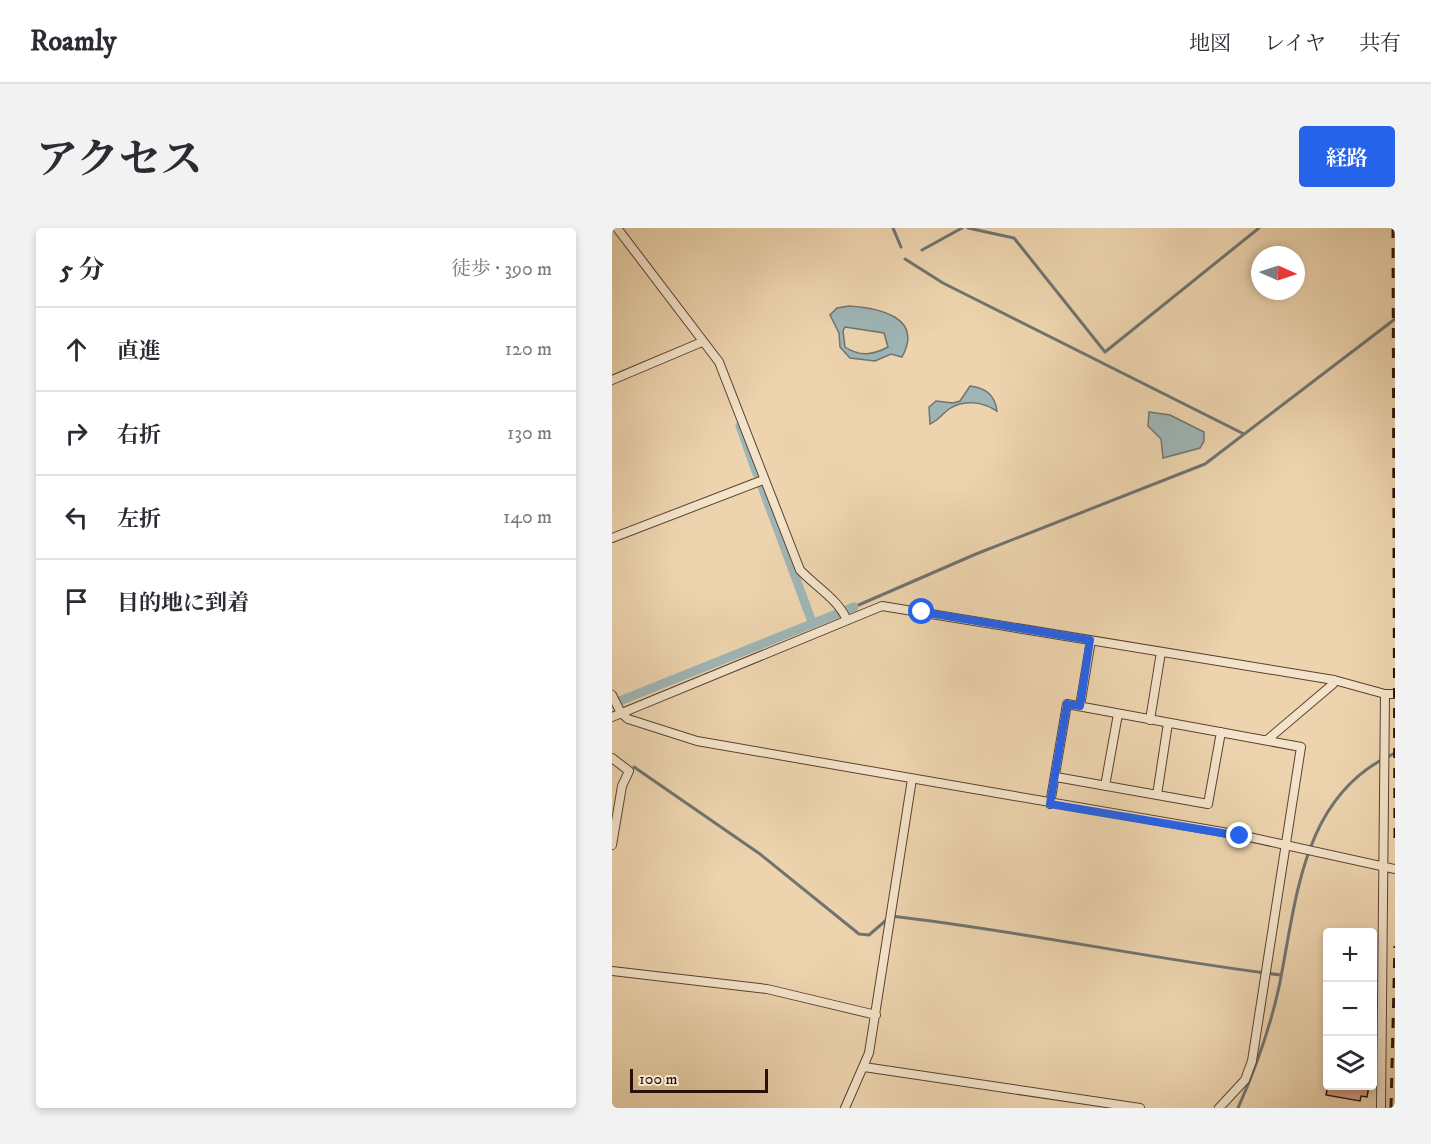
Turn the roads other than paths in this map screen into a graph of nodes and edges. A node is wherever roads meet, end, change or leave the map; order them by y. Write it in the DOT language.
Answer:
graph roads {
  1 [pos="617,228"];
  2 [pos="702,342"];
  3 [pos="612,380"];
  4 [pos="763,480"];
  5 [pos="612,538"];
  6 [pos="847,620"];
  7 [pos="1090,640"];
  8 [pos="1161,652"];
  9 [pos="1334,680"];
  10 [pos="1390,694"];
  11 [pos="613,698"];
  12 [pos="1080,706"];
  13 [pos="621,713"];
  14 [pos="1118,714"];
  15 [pos="612,717"];
  16 [pos="1150,720"];
  17 [pos="1168,723"];
  18 [pos="1221,732"];
  19 [pos="1267,740"];
  20 [pos="612,758"];
  21 [pos="1056,777"];
  22 [pos="912,779"];
  23 [pos="1105,786"];
  24 [pos="1157,795"];
  25 [pos="1050,804"];
  26 [pos="612,845"];
  27 [pos="1286,845"];
  28 [pos="1384,867"];
  29 [pos="1395,868"];
  30 [pos="612,970"];
  31 [pos="876,1015"];
  32 [pos="864,1067"];
  33 [pos="845,1108"];
  34 [pos="1140,1108"];
  35 [pos="1219,1108"];
  36 [pos="1381,1108"];
  1 -- 2 [label="street"];
  2 -- 3 [label="street"];
  2 -- 4 [label="street"];
  4 -- 5 [label="street"];
  4 -- 6 [label="street"];
  6 -- 7 [label="street"];
  6 -- 13 [label="street"];
  7 -- 8 [label="street"];
  7 -- 12 [label="street"];
  8 -- 9 [label="street"];
  8 -- 16 [label="street"];
  9 -- 10 [label="street"];
  9 -- 19 [label="street"];
  10 -- 28 [label="street"];
  11 -- 13 [label="street"];
  12 -- 14 [label="street"];
  12 -- 21 [label="street"];
  13 -- 15 [label="street"];
  13 -- 22 [label="street"];
  14 -- 16 [label="street"];
  14 -- 23 [label="street"];
  16 -- 17 [label="street"];
  17 -- 18 [label="street"];
  17 -- 24 [label="street"];
  18 -- 19 [label="street"];
  18 -- 24 [label="street"];
  19 -- 27 [label="street"];
  20 -- 26 [label="street"];
  21 -- 23 [label="street"];
  21 -- 25 [label="street"];
  22 -- 25 [label="street"];
  22 -- 31 [label="street"];
  23 -- 24 [label="street"];
  25 -- 27 [label="street"];
  27 -- 28 [label="street"];
  27 -- 35 [label="street"];
  28 -- 29 [label="street"];
  28 -- 36 [label="street"];
  30 -- 31 [label="street"];
  31 -- 32 [label="street"];
  32 -- 33 [label="street"];
  32 -- 34 [label="street"];
}
